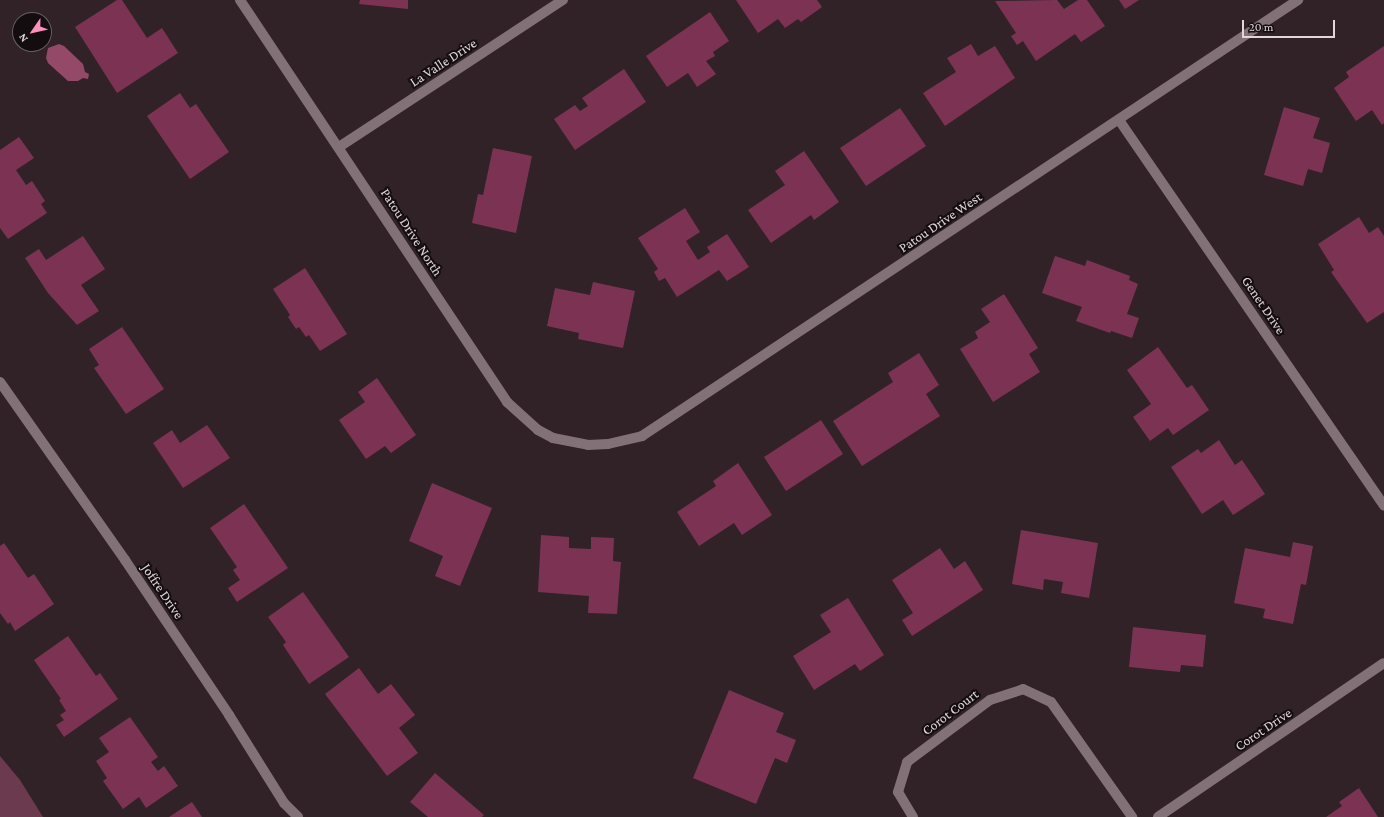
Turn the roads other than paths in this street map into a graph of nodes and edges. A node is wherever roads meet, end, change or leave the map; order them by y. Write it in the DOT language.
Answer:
graph roads {
  1 [pos="240,0"];
  2 [pos="563,0"];
  3 [pos="1298,0"];
  4 [pos="1119,120"];
  5 [pos="339,147"];
  6 [pos="0,382"];
  7 [pos="588,445"];
  8 [pos="1384,506"];
  9 [pos="1384,664"];
  10 [pos="298,817"];
  11 [pos="913,817"];
  12 [pos="1132,817"];
  13 [pos="1158,817"];
  1 -- 5 [label="street, Patou Drive North"];
  2 -- 5 [label="street, La Valle Drive"];
  3 -- 4 [label="street, Patou Drive West"];
  4 -- 7 [label="street, Patou Drive West"];
  4 -- 8 [label="street, Genet Drive"];
  5 -- 7 [label="street, Patou Drive North"];
  6 -- 10 [label="street, Joffre Drive"];
  9 -- 13 [label="street, Corot Drive"];
  11 -- 12 [label="street, Corot Court"];
}
